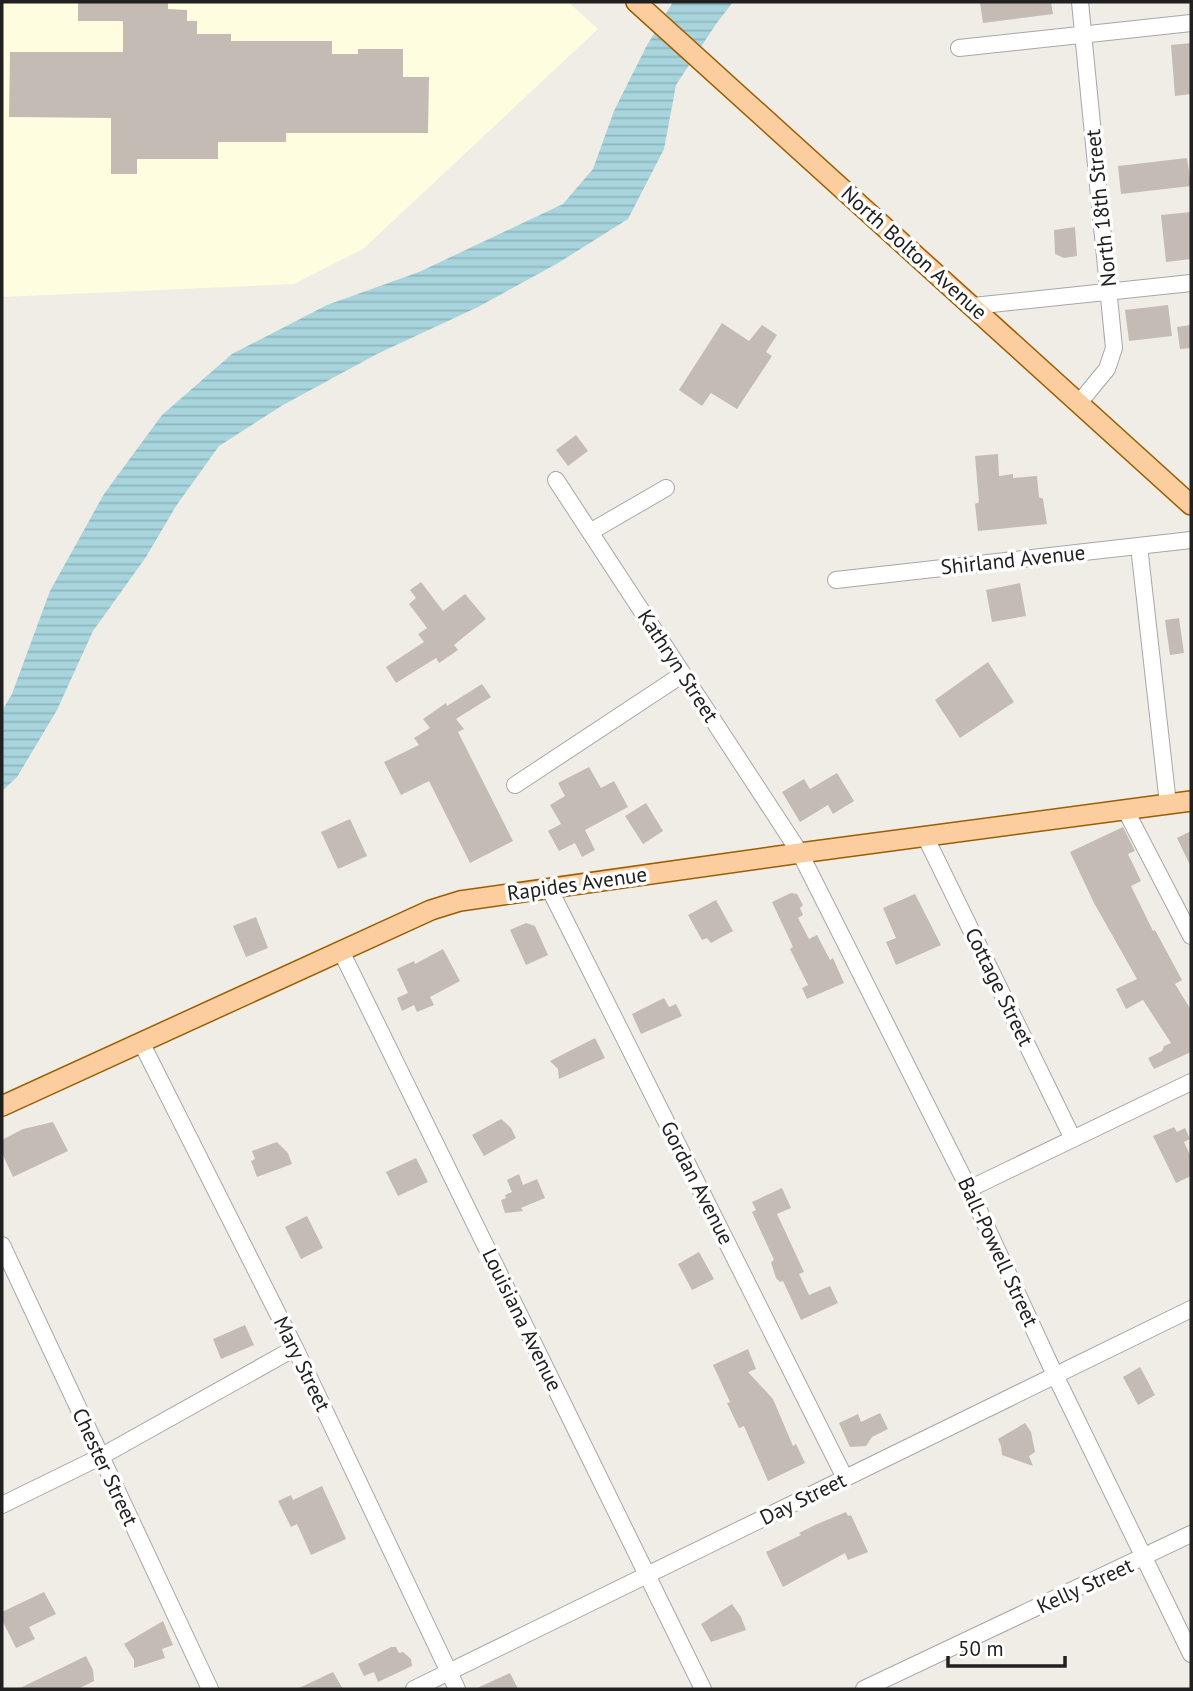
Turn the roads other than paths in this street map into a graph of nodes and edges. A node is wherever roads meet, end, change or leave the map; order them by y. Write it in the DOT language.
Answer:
graph roads {
  1 [pos="636,2"];
  2 [pos="1080,2"];
  3 [pos="1191,23"];
  4 [pos="1084,35"];
  5 [pos="959,48"];
  6 [pos="1191,283"];
  7 [pos="1110,292"];
  8 [pos="973,306"];
  9 [pos="1079,403"];
  10 [pos="556,480"];
  11 [pos="666,488"];
  12 [pos="1191,505"];
  13 [pos="590,532"];
  14 [pos="1191,540"];
  15 [pos="1139,546"];
  16 [pos="836,580"];
  17 [pos="683,674"];
  18 [pos="515,785"];
  19 [pos="1191,801"];
  20 [pos="1168,804"];
  21 [pos="1125,809"];
  22 [pos="925,836"];
  23 [pos="800,853"];
  24 [pos="549,888"];
  25 [pos="1191,936"];
  26 [pos="341,951"];
  27 [pos="141,1042"];
  28 [pos="1191,1082"];
  29 [pos="2,1106"];
  30 [pos="1073,1139"];
  31 [pos="969,1189"];
  32 [pos="2,1245"];
  33 [pos="1191,1309"];
  34 [pos="295,1348"];
  35 [pos="1055,1375"];
  36 [pos="100,1457"];
  37 [pos="845,1478"];
  38 [pos="2,1505"];
  39 [pos="1191,1534"];
  40 [pos="1144,1558"];
  41 [pos="647,1575"];
  42 [pos="1191,1654"];
  43 [pos="449,1672"];
  44 [pos="210,1689"];
  45 [pos="414,1689"];
  46 [pos="457,1689"];
  47 [pos="703,1689"];
  48 [pos="864,1689"];
  1 -- 8 [label="main road, North Bolton Avenue"];
  2 -- 4 [label="street, North 18th Street"];
  3 -- 4 [label="street"];
  4 -- 5 [label="street"];
  4 -- 7 [label="street, North 18th Street"];
  6 -- 7 [label="street"];
  7 -- 8 [label="street"];
  7 -- 9 [label="street, North 18th Street"];
  8 -- 9 [label="main road, North Bolton Avenue"];
  9 -- 12 [label="main road, North Bolton Avenue"];
  10 -- 13 [label="street, Kathryn Street"];
  11 -- 13 [label="street"];
  13 -- 17 [label="street, Kathryn Street"];
  14 -- 15 [label="street, Shirland Avenue"];
  15 -- 16 [label="street, Shirland Avenue"];
  15 -- 20 [label="street"];
  17 -- 18 [label="street"];
  17 -- 23 [label="street, Kathryn Street"];
  19 -- 20 [label="main road, Rapides Avenue"];
  20 -- 21 [label="main road, Rapides Avenue"];
  21 -- 22 [label="main road, Rapides Avenue"];
  21 -- 25 [label="street"];
  22 -- 23 [label="main road, Rapides Avenue"];
  22 -- 30 [label="street, Cottage Street"];
  23 -- 24 [label="main road, Rapides Avenue"];
  23 -- 31 [label="street, Ball-Powell Street"];
  24 -- 26 [label="main road, Rapides Avenue"];
  24 -- 37 [label="street, Gordan Avenue"];
  26 -- 27 [label="main road, Rapides Avenue"];
  26 -- 41 [label="street, Louisiana Avenue"];
  27 -- 29 [label="main road, Rapides Avenue"];
  27 -- 34 [label="street, Mary Street"];
  28 -- 30 [label="street"];
  30 -- 31 [label="street"];
  31 -- 35 [label="street, Ball-Powell Street"];
  32 -- 36 [label="street, Chester Street"];
  33 -- 35 [label="street, Day Street"];
  34 -- 36 [label="street"];
  34 -- 43 [label="street, Mary Street"];
  35 -- 37 [label="street, Day Street"];
  35 -- 40 [label="street, Ball-Powell Street"];
  36 -- 38 [label="street"];
  36 -- 44 [label="street, Chester Street"];
  37 -- 41 [label="street, Day Street"];
  39 -- 40 [label="street, Kelly Street"];
  40 -- 42 [label="street, Ball-Powell Street"];
  40 -- 48 [label="street, Kelly Street"];
  41 -- 43 [label="street, Day Street"];
  41 -- 47 [label="street, Louisiana Avenue"];
  43 -- 45 [label="street, Day Street"];
  43 -- 46 [label="street, Mary Street"];
}
